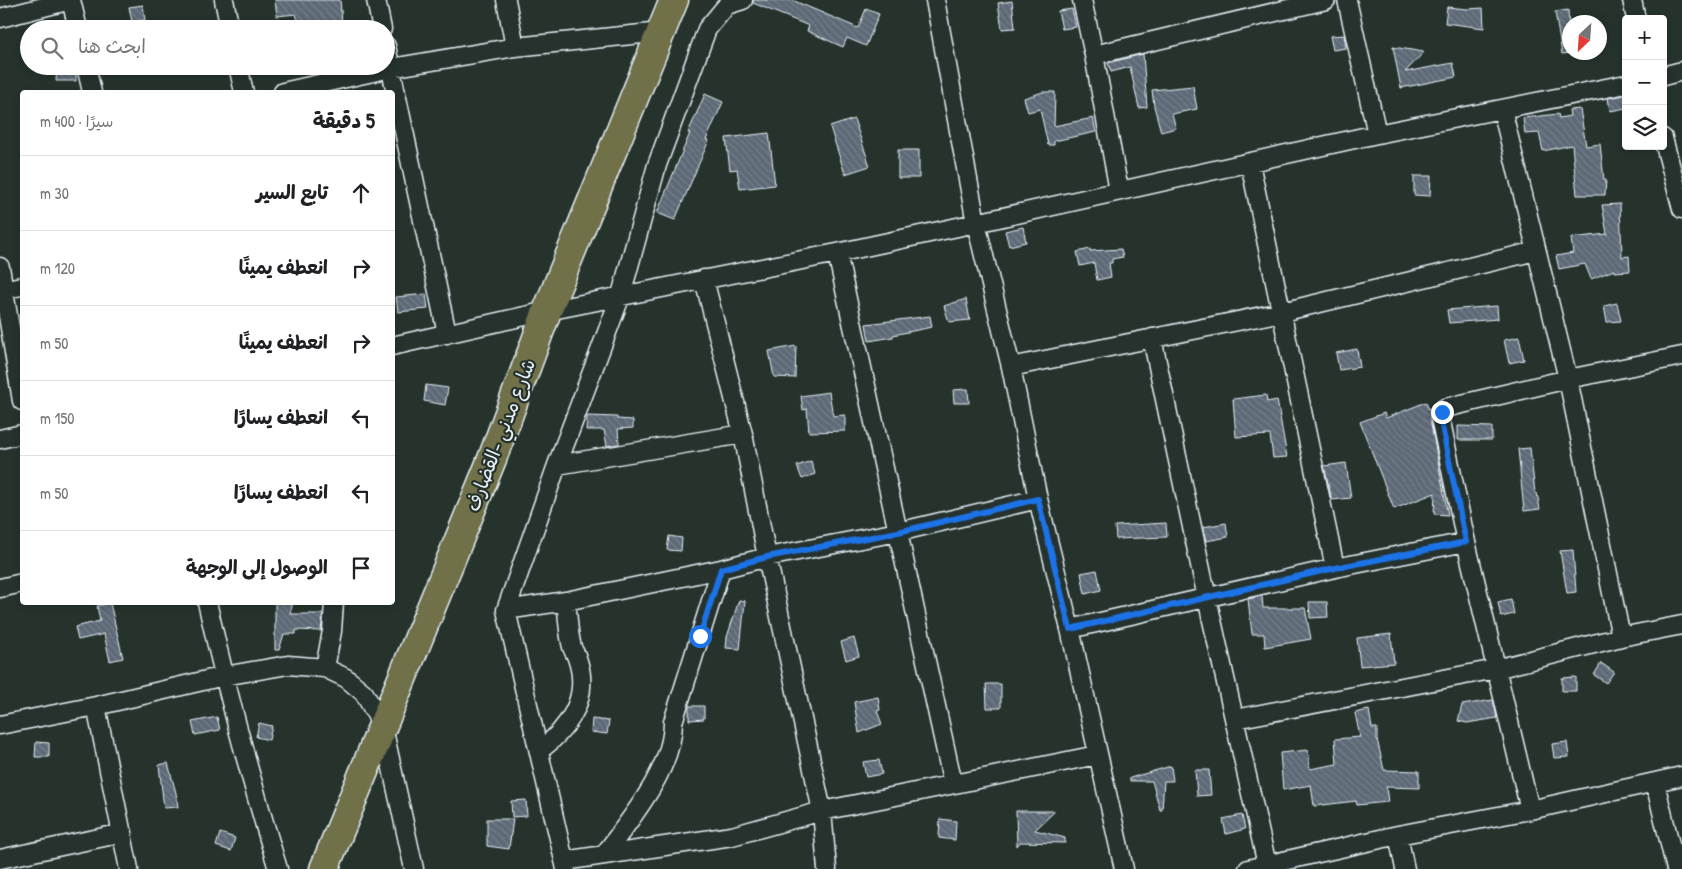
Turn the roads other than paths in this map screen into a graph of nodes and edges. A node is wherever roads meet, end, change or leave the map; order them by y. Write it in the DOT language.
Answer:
graph roads {
  1 [pos="71,0"];
  2 [pos="224,0"];
  3 [pos="376,0"];
  4 [pos="506,0"];
  5 [pos="674,0"];
  6 [pos="742,0"];
  7 [pos="935,0"];
  8 [pos="1082,0"];
  9 [pos="1326,0"];
  10 [pos="1347,0"];
  11 [pos="1632,0"];
  12 [pos="1635,15"];
  13 [pos="0,18"];
  14 [pos="76,20"];
  15 [pos="228,20"];
  16 [pos="380,20"];
  17 [pos="661,32"];
  18 [pos="515,47"];
  19 [pos="1094,55"];
  20 [pos="395,67"];
  21 [pos="1682,71"];
  22 [pos="88,75"];
  23 [pos="240,75"];
  24 [pos="360,75"];
  25 [pos="392,75"];
  26 [pos="1667,75"];
  27 [pos="1622,85"];
  28 [pos="92,90"];
  29 [pos="244,90"];
  30 [pos="292,90"];
  31 [pos="1502,109"];
  32 [pos="1377,134"];
  33 [pos="1666,150"];
  34 [pos="1250,163"];
  35 [pos="1118,191"];
  36 [pos="1682,209"];
  37 [pos="976,223"];
  38 [pos="1536,251"];
  39 [pos="837,253"];
  40 [pos="0,267"];
  41 [pos="704,279"];
  42 [pos="20,286"];
  43 [pos="2,290"];
  44 [pos="621,295"];
  45 [pos="548,311"];
  46 [pos="1282,312"];
  47 [pos="447,334"];
  48 [pos="1152,338"];
  49 [pos="395,345"];
  50 [pos="1682,356"];
  51 [pos="1011,367"];
  52 [pos="1568,379"];
  53 [pos="20,389"];
  54 [pos="20,434"];
  55 [pos="743,434"];
  56 [pos="0,439"];
  57 [pos="557,465"];
  58 [pos="1038,499"];
  59 [pos="898,532"];
  60 [pos="1466,542"];
  61 [pos="767,557"];
  62 [pos="1335,568"];
  63 [pos="721,569"];
  64 [pos="20,583"];
  65 [pos="0,588"];
  66 [pos="1207,598"];
  67 [pos="566,601"];
  68 [pos="208,605"];
  69 [pos="334,605"];
  70 [pos="506,610"];
  71 [pos="1682,625"];
  72 [pos="1070,629"];
  73 [pos="1621,637"];
  74 [pos="325,668"];
  75 [pos="1496,669"];
  76 [pos="224,676"];
  77 [pos="96,706"];
  78 [pos="1235,719"];
  79 [pos="0,725"];
  80 [pos="383,727"];
  81 [pos="539,751"];
  82 [pos="1097,754"];
  83 [pos="1682,776"];
  84 [pos="1655,783"];
  85 [pos="953,784"];
  86 [pos="1530,810"];
  87 [pos="822,811"];
  88 [pos="123,833"];
  89 [pos="1398,835"];
  90 [pos="604,855"];
  91 [pos="0,860"];
  92 [pos="565,865"];
  93 [pos="1267,865"];
  94 [pos="130,869"];
  95 [pos="278,869"];
  96 [pos="324,869"];
  97 [pos="414,869"];
  98 [pos="827,869"];
  99 [pos="1124,869"];
  100 [pos="1248,869"];
  101 [pos="1405,869"];
  102 [pos="1676,869"];
  1 -- 13 [label="street"];
  1 -- 14 [label="street"];
  2 -- 15 [label="street"];
  3 -- 16 [label="street"];
  4 -- 18 [label="street"];
  5 -- 17 [label="highway, شارع مدني -القضارف"];
  6 -- 44 [label="street"];
  7 -- 37 [label="street"];
  8 -- 19 [label="street"];
  9 -- 19 [label="street"];
  10 -- 32 [label="street"];
  11 -- 12 [label="street"];
  17 -- 18 [label="street"];
  17 -- 45 [label="highway, شارع مدني -القضارف"];
  18 -- 20 [label="street"];
  19 -- 35 [label="street"];
  21 -- 26 [label="street"];
  22 -- 28 [label="street"];
  23 -- 29 [label="street"];
  24 -- 30 [label="street"];
  25 -- 47 [label="street"];
  27 -- 31 [label="street"];
  31 -- 32 [label="street"];
  31 -- 38 [label="street"];
  32 -- 34 [label="street"];
  33 -- 36 [label="street"];
  34 -- 35 [label="street"];
  34 -- 46 [label="street"];
  35 -- 37 [label="street"];
  37 -- 39 [label="street"];
  37 -- 51 [label="street"];
  38 -- 46 [label="street"];
  38 -- 52 [label="street"];
  39 -- 41 [label="street"];
  39 -- 59 [label="street"];
  40 -- 43 [label="street"];
  41 -- 44 [label="street"];
  41 -- 55 [label="street"];
  42 -- 43 [label="street"];
  43 -- 53 [label="street"];
  44 -- 45 [label="street"];
  44 -- 57 [label="street"];
  45 -- 47 [label="street"];
  45 -- 80 [label="highway, شارع مدني -القضارف"];
  46 -- 48 [label="street"];
  46 -- 62 [label="street"];
  47 -- 49 [label="street"];
  48 -- 51 [label="street"];
  48 -- 66 [label="street"];
  50 -- 52 [label="street"];
  51 -- 58 [label="street"];
  52 -- 60 [label="street"];
  52 -- 73 [label="street"];
  54 -- 56 [label="street"];
  55 -- 57 [label="street"];
  55 -- 61 [label="street"];
  57 -- 70 [label="street"];
  58 -- 59 [label="street"];
  58 -- 72 [label="street"];
  59 -- 61 [label="street"];
  59 -- 85 [label="street"];
  60 -- 62 [label="street"];
  60 -- 75 [label="street"];
  61 -- 63 [label="street"];
  61 -- 87 [label="street"];
  62 -- 66 [label="street"];
  63 -- 67 [label="street"];
  63 -- 90 [label="street"];
  64 -- 65 [label="street"];
  66 -- 72 [label="street"];
  66 -- 78 [label="street"];
  67 -- 70 [label="street"];
  67 -- 81 [label="street"];
  68 -- 76 [label="street"];
  69 -- 74 [label="street"];
  70 -- 81 [label="street"];
  71 -- 73 [label="street"];
  72 -- 82 [label="street"];
  73 -- 75 [label="street"];
  74 -- 76 [label="street"];
  74 -- 80 [label="street"];
  75 -- 78 [label="street"];
  75 -- 86 [label="street"];
  76 -- 77 [label="street"];
  76 -- 95 [label="street"];
  77 -- 79 [label="street"];
  77 -- 88 [label="street"];
  78 -- 93 [label="street"];
  80 -- 96 [label="highway, شارع مدني -القضارف"];
  80 -- 97 [label="street"];
  81 -- 92 [label="street"];
  82 -- 85 [label="street"];
  82 -- 99 [label="street"];
  83 -- 84 [label="street"];
  84 -- 86 [label="street"];
  84 -- 102 [label="street"];
  85 -- 87 [label="street"];
  86 -- 89 [label="street"];
  87 -- 90 [label="street"];
  87 -- 98 [label="street"];
  88 -- 91 [label="street"];
  88 -- 94 [label="street"];
  89 -- 93 [label="street"];
  89 -- 101 [label="street"];
  90 -- 92 [label="street"];
  93 -- 100 [label="street"];
}
